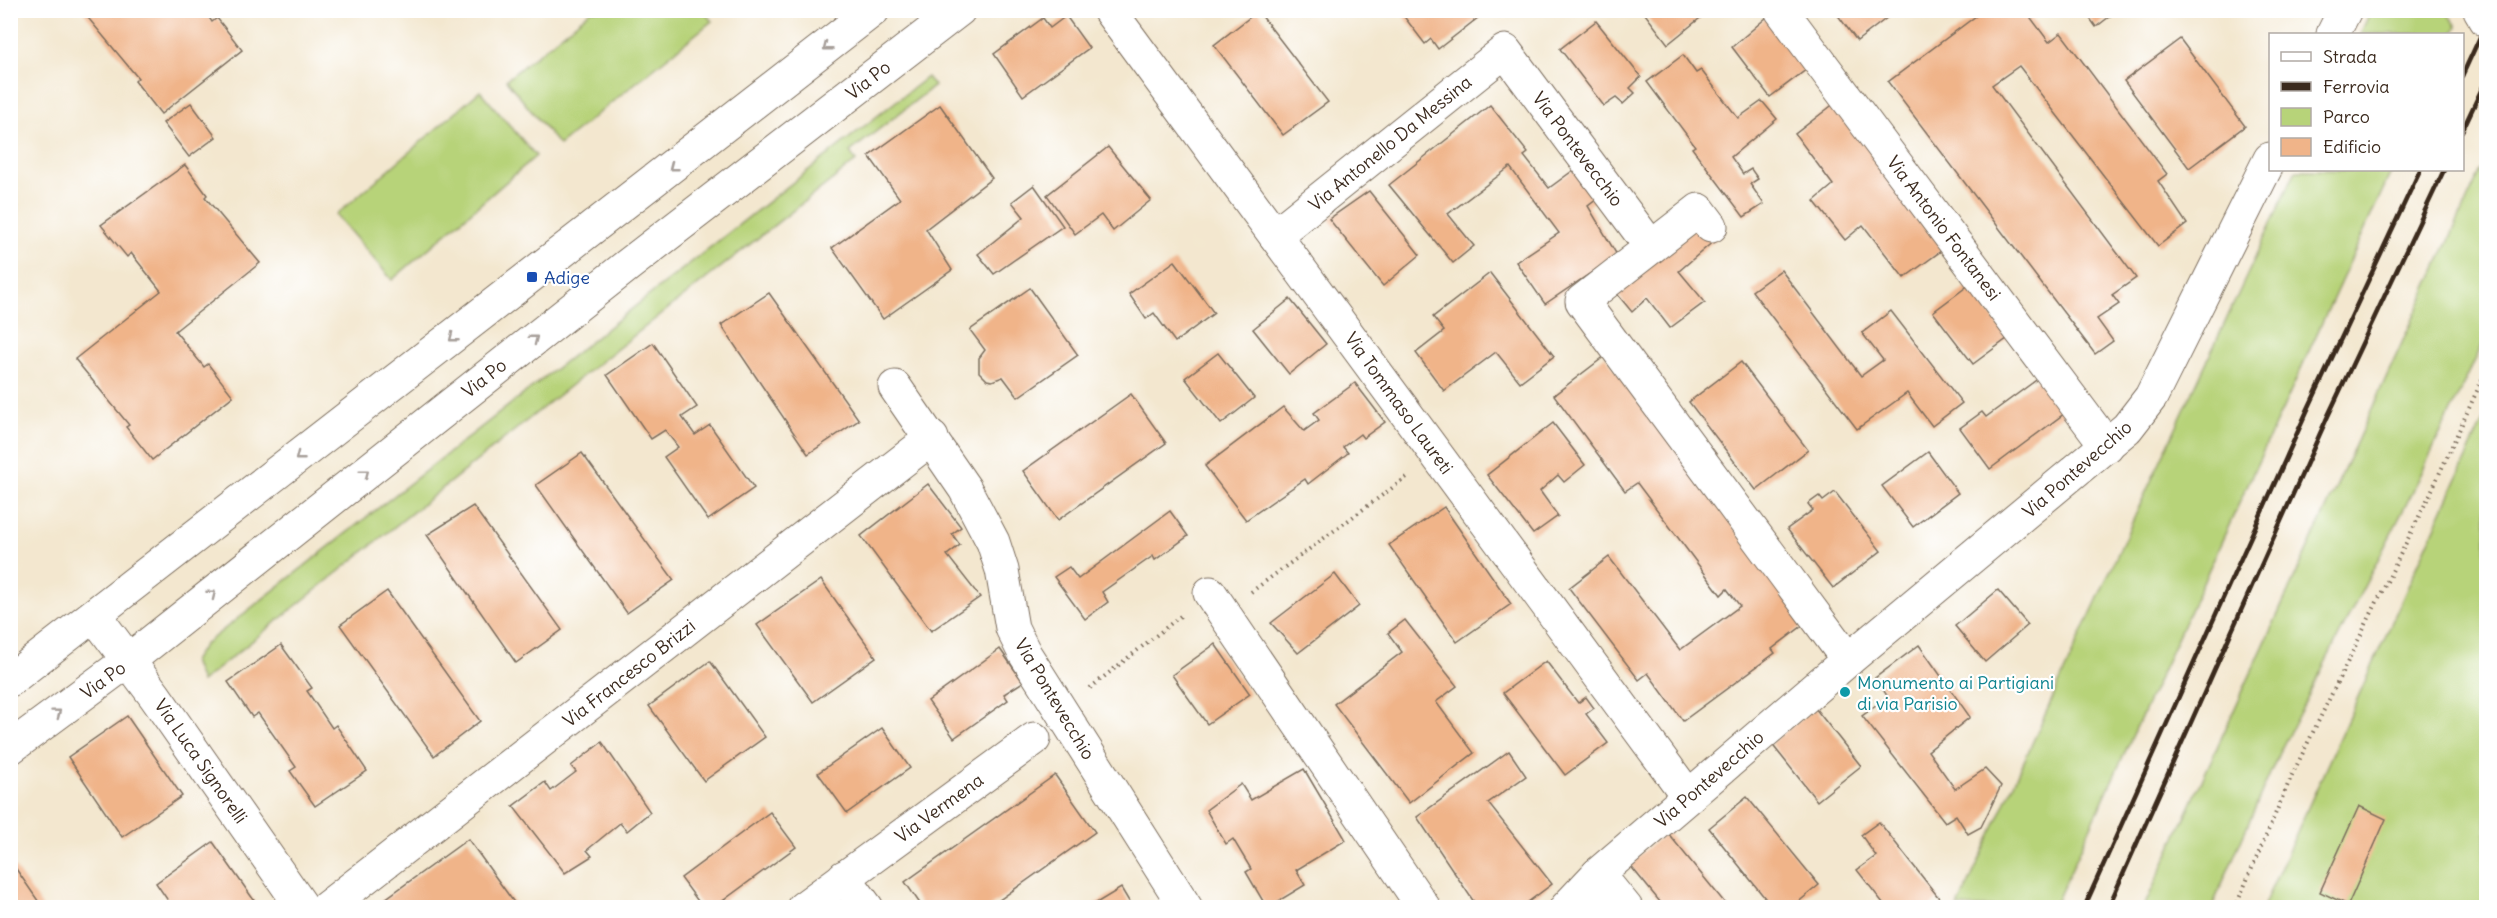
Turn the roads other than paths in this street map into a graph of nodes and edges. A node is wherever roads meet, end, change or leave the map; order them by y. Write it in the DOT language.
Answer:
graph roads {
  1 [pos="873,10"];
  2 [pos="959,10"];
  3 [pos="1109,10"];
  4 [pos="1781,10"];
  5 [pos="2345,10"];
  6 [pos="2480,10"];
  7 [pos="2487,20"];
  8 [pos="2334,33"];
  9 [pos="1505,51"];
  10 [pos="2269,163"];
  11 [pos="1711,226"];
  12 [pos="1275,235"];
  13 [pos="1652,247"];
  14 [pos="895,387"];
  15 [pos="932,438"];
  16 [pos="2107,446"];
  17 [pos="1210,593"];
  18 [pos="96,616"];
  19 [pos="129,660"];
  20 [pos="1848,660"];
  21 [pos="10,680"];
  22 [pos="1034,739"];
  23 [pos="10,748"];
  24 [pos="1688,796"];
  25 [pos="1598,874"];
  26 [pos="844,877"];
  27 [pos="303,908"];
  28 [pos="326,908"];
  29 [pos="803,908"];
  30 [pos="867,908"];
  31 [pos="1186,908"];
  32 [pos="1424,908"];
  33 [pos="1566,908"];
  34 [pos="1626,908"];
  1 -- 18 [label="street, one-way"];
  19 -- 2 [label="street, Via Po, one-way"];
  3 -- 12 [label="street, Via Tommaso Laureti"];
  4 -- 16 [label="street, Via Antonio Fontanesi"];
  5 -- 8 [label="street"];
  6 -- 7 [label="street"];
  9 -- 12 [label="street, Via Antonello Da Messina"];
  9 -- 13 [label="street, Via Pontevecchio"];
  10 -- 16 [label="street, Via Pontevecchio"];
  11 -- 13 [label="street"];
  12 -- 24 [label="street, Via Tommaso Laureti"];
  13 -- 20 [label="street"];
  14 -- 15 [label="street, Via Pontevecchio"];
  15 -- 28 [label="street, Via Francesco Brizzi"];
  15 -- 31 [label="street, Via Pontevecchio"];
  16 -- 20 [label="street, Via Pontevecchio"];
  17 -- 32 [label="street"];
  18 -- 19 [label="street, Via Luca Signorelli"];
  18 -- 21 [label="street"];
  23 -- 19 [label="street, Via Po, one-way"];
  19 -- 27 [label="street, Via Luca Signorelli"];
  20 -- 24 [label="street, Via Pontevecchio"];
  22 -- 26 [label="street, Via Vermena"];
  24 -- 25 [label="street, Via Pontevecchio"];
  25 -- 33 [label="street, Via Pontevecchio"];
  25 -- 34 [label="street"];
  26 -- 29 [label="street, Via Vermena"];
  26 -- 30 [label="street"];
}
